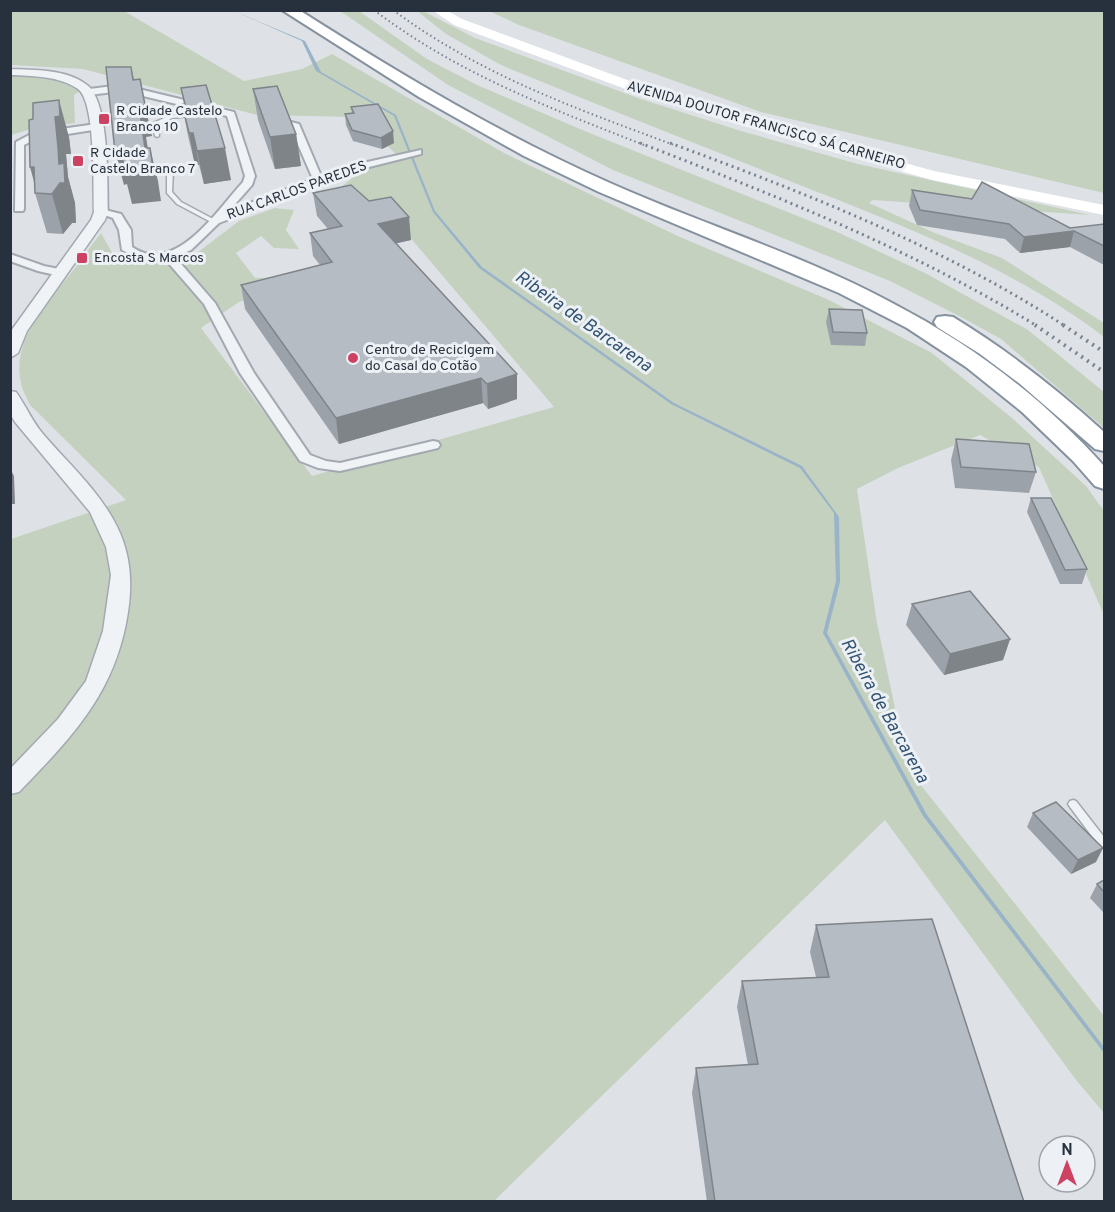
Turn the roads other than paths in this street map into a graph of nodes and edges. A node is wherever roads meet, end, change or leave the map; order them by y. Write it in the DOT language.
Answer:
graph roads {
  1 [pos="289,10"];
  2 [pos="436,10"];
  3 [pos="455,10"];
  4 [pos="316,12"];
  5 [pos="10,72"];
  6 [pos="89,92"];
  7 [pos="222,110"];
  8 [pos="294,124"];
  9 [pos="96,127"];
  10 [pos="157,135"];
  11 [pos="417,152"];
  12 [pos="170,170"];
  13 [pos="318,180"];
  14 [pos="1104,201"];
  15 [pos="19,209"];
  16 [pos="1104,210"];
  17 [pos="99,216"];
  18 [pos="213,221"];
  19 [pos="10,257"];
  20 [pos="169,257"];
  21 [pos="60,272"];
  22 [pos="10,353"];
  23 [pos="10,396"];
  24 [pos="1104,444"];
  25 [pos="433,445"];
  26 [pos="1104,481"];
  27 [pos="10,785"];
  28 [pos="1073,804"];
  29 [pos="1104,844"];
  1 -- 26 [label="highway"];
  2 -- 16 [label="main road, AVENIDA DOUTOR FRANCISCO SÁ CARNEIRO"];
  3 -- 14 [label="main road, AVENIDA DOUTOR FRANCISCO SÁ CARNEIRO"];
  4 -- 24 [label="highway"];
  5 -- 6 [label="street"];
  6 -- 7 [label="street"];
  6 -- 9 [label="street"];
  7 -- 10 [label="lane"];
  7 -- 18 [label="street"];
  8 -- 13 [label="street"];
  9 -- 15 [label="street"];
  9 -- 17 [label="street"];
  11 -- 13 [label="street, RUA CARLOS PAREDES"];
  12 -- 18 [label="lane"];
  13 -- 18 [label="street, RUA CARLOS PAREDES"];
  17 -- 20 [label="street"];
  17 -- 21 [label="street"];
  18 -- 20 [label="street"];
  19 -- 21 [label="street"];
  20 -- 25 [label="street"];
  21 -- 22 [label="street"];
  23 -- 27 [label="street"];
  28 -- 29 [label="lane"];
}
